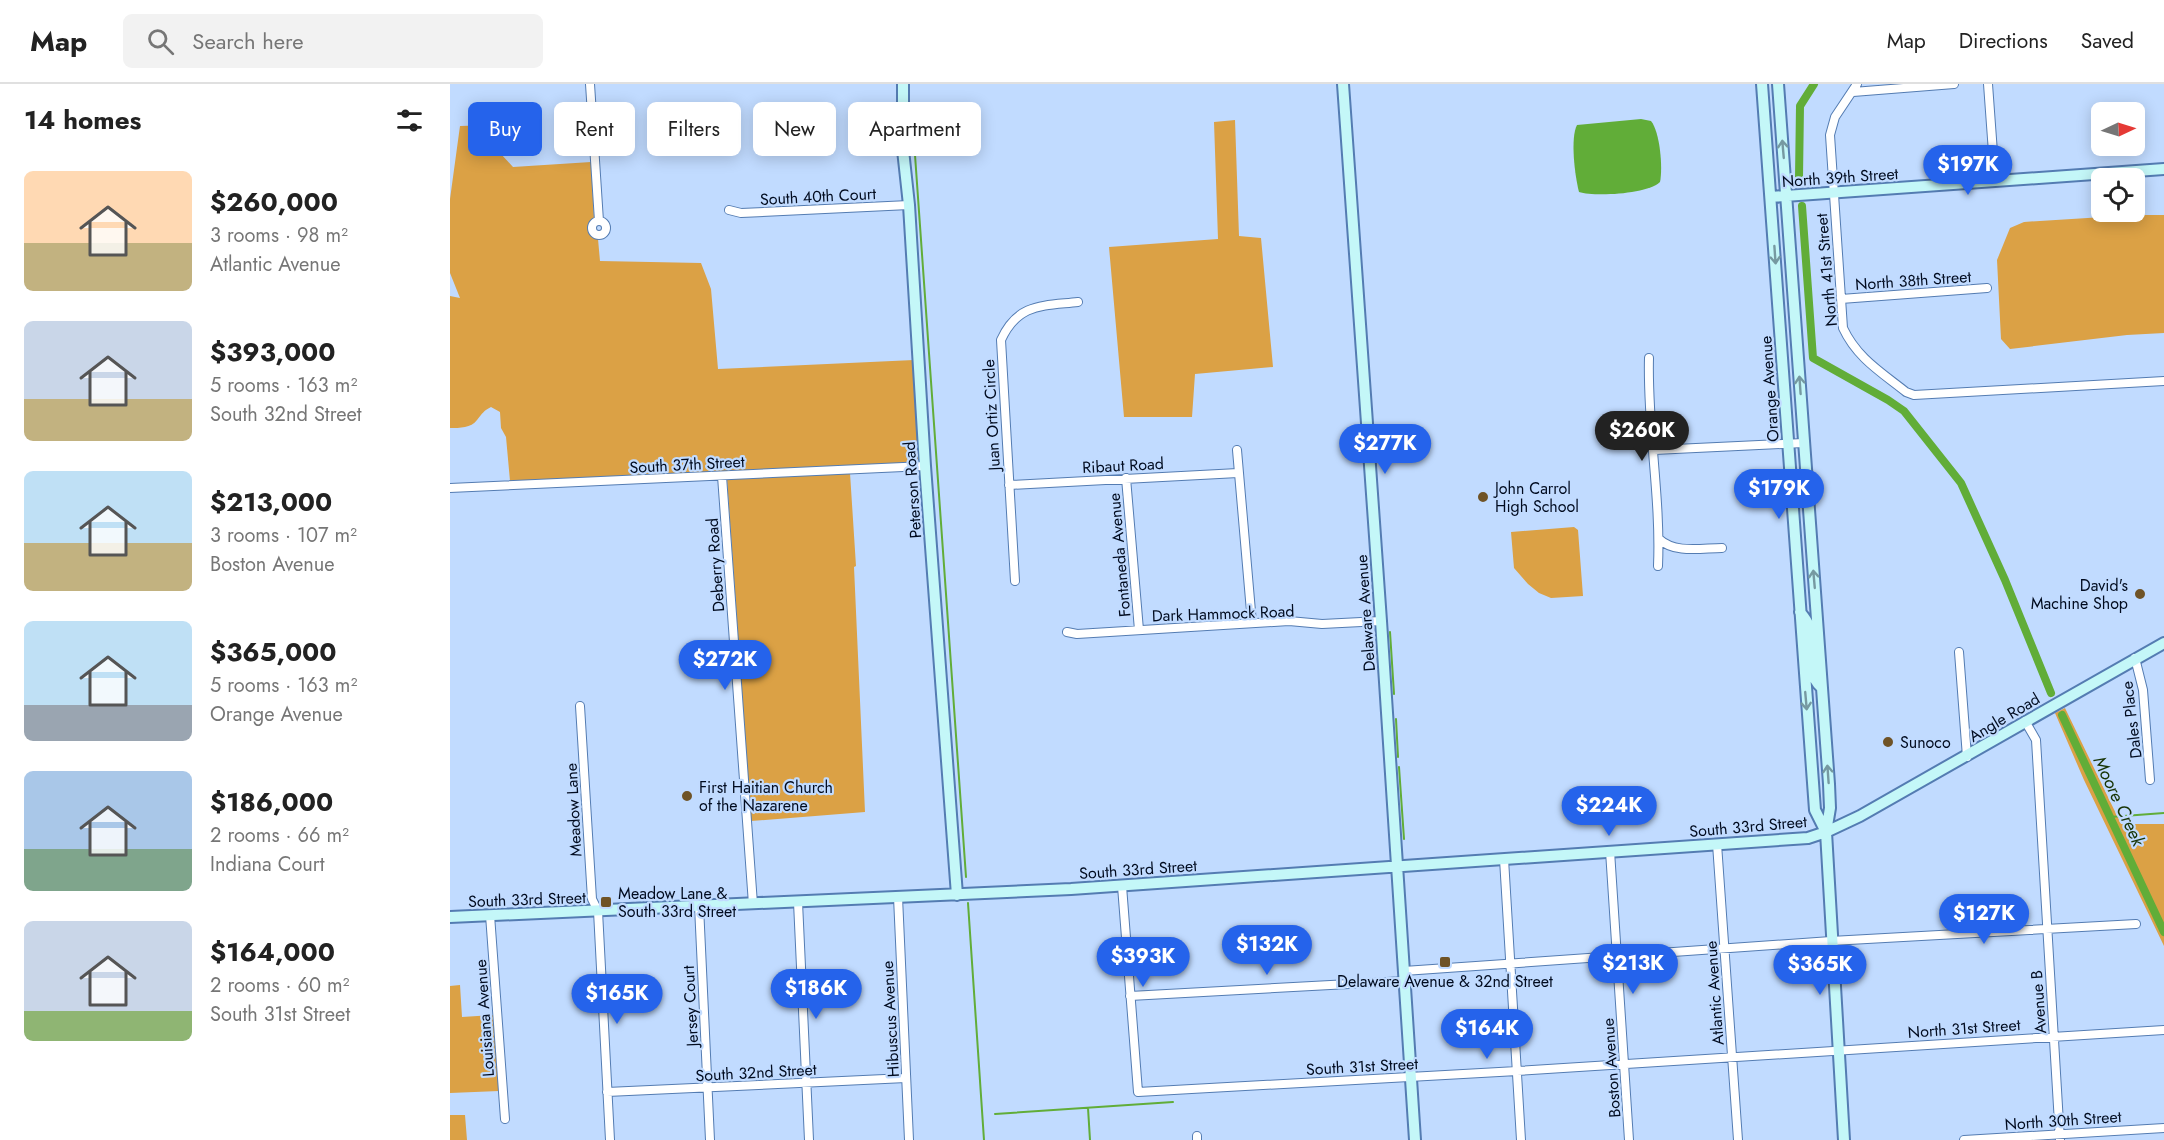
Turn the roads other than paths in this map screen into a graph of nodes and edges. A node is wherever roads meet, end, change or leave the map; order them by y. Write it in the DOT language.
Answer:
graph roads {
  1 [pos="590,84"];
  2 [pos="903,84"];
  3 [pos="1343,84"];
  4 [pos="1762,84"];
  5 [pos="1778,84"];
  6 [pos="1954,84"];
  7 [pos="1988,84"];
  8 [pos="1855,88"];
  9 [pos="2164,169"];
  10 [pos="1995,180"];
  11 [pos="1833,193"];
  12 [pos="1787,196"];
  13 [pos="1770,197"];
  14 [pos="909,205"];
  15 [pos="729,210"];
  16 [pos="599,221"];
  17 [pos="1987,288"];
  18 [pos="1841,299"];
  19 [pos="1078,302"];
  20 [pos="1649,358"];
  21 [pos="2164,381"];
  22 [pos="1803,443"];
  23 [pos="1788,444"];
  24 [pos="1237,450"];
  25 [pos="1654,450"];
  26 [pos="925,466"];
  27 [pos="1238,473"];
  28 [pos="722,476"];
  29 [pos="1126,478"];
  30 [pos="1009,485"];
  31 [pos="450,488"];
  32 [pos="1659,538"];
  33 [pos="1722,548"];
  34 [pos="1658,566"];
  35 [pos="1015,581"];
  36 [pos="1799,612"];
  37 [pos="1381,621"];
  38 [pos="1252,623"];
  39 [pos="1139,630"];
  40 [pos="1067,632"];
  41 [pos="2164,643"];
  42 [pos="1959,652"];
  43 [pos="2135,658"];
  44 [pos="1822,688"];
  45 [pos="580,706"];
  46 [pos="2025,721"];
  47 [pos="1967,757"];
  48 [pos="2150,780"];
  49 [pos="1826,832"];
  50 [pos="1717,844"];
  51 [pos="1610,851"];
  52 [pos="1504,859"];
  53 [pos="1397,868"];
  54 [pos="1122,886"];
  55 [pos="957,895"];
  56 [pos="898,897"];
  57 [pos="798,902"];
  58 [pos="753,904"];
  59 [pos="699,906"];
  60 [pos="598,911"];
  61 [pos="490,915"];
  62 [pos="450,917"];
  63 [pos="2136,924"];
  64 [pos="2047,929"];
  65 [pos="1831,941"];
  66 [pos="1724,950"];
  67 [pos="1617,957"];
  68 [pos="1509,964"];
  69 [pos="1405,976"];
  70 [pos="1130,996"];
  71 [pos="2164,1030"];
  72 [pos="2054,1036"];
  73 [pos="1838,1050"];
  74 [pos="1732,1058"];
  75 [pos="1625,1064"];
  76 [pos="1517,1071"];
  77 [pos="1411,1077"];
  78 [pos="906,1078"];
  79 [pos="806,1083"];
  80 [pos="707,1088"];
  81 [pos="608,1092"];
  82 [pos="505,1119"];
  83 [pos="2164,1128"];
  84 [pos="2060,1137"];
  85 [pos="610,1140"];
  86 [pos="710,1140"];
  87 [pos="808,1140"];
  88 [pos="909,1140"];
  89 [pos="1415,1140"];
  90 [pos="1521,1140"];
  91 [pos="1629,1140"];
  92 [pos="1738,1140"];
  93 [pos="1844,1140"];
  94 [pos="1964,1140"];
  1 -- 16 [label="street"];
  2 -- 14 [label="street, Peterson Road"];
  3 -- 37 [label="street, Delaware Avenue"];
  4 -- 13 [label="street, Orange Avenue"];
  12 -- 5 [label="street, Orange Avenue, one-way"];
  6 -- 8 [label="street"];
  7 -- 10 [label="street"];
  8 -- 11 [label="street, North 41st Street"];
  9 -- 10 [label="street, North 39th Street"];
  10 -- 11 [label="street, North 39th Street"];
  11 -- 12 [label="street, North 39th Street"];
  11 -- 18 [label="street, North 41st Street"];
  12 -- 13 [label="street, North 39th Street"];
  22 -- 12 [label="street, Orange Avenue, one-way"];
  13 -- 23 [label="street, Orange Avenue, one-way"];
  14 -- 15 [label="street, South 40th Court"];
  14 -- 26 [label="street, Peterson Road"];
  17 -- 18 [label="street, North 38th Street"];
  18 -- 21 [label="street, North 41st Street"];
  19 -- 30 [label="street, Juan Ortiz Circle"];
  20 -- 25 [label="street"];
  22 -- 23 [label="street"];
  44 -- 22 [label="street, Orange Avenue, one-way"];
  23 -- 25 [label="street"];
  23 -- 36 [label="street, Orange Avenue"];
  24 -- 27 [label="street"];
  25 -- 32 [label="street"];
  26 -- 28 [label="street, South 37th Street"];
  26 -- 55 [label="street, Peterson Road"];
  27 -- 29 [label="street, Ribaut Road"];
  27 -- 38 [label="street"];
  28 -- 31 [label="street, South 37th Street"];
  28 -- 58 [label="street, Deberry Road"];
  29 -- 30 [label="street, Ribaut Road"];
  29 -- 39 [label="street, Fontaneda Avenue"];
  30 -- 35 [label="street, Juan Ortiz Circle"];
  32 -- 33 [label="street"];
  32 -- 34 [label="street"];
  36 -- 44 [label="street"];
  36 -- 49 [label="street, Orange Avenue, one-way"];
  37 -- 38 [label="street, Dark Hammock Road"];
  37 -- 53 [label="street, Delaware Avenue"];
  38 -- 39 [label="street, Dark Hammock Road"];
  39 -- 40 [label="street, Dark Hammock Road"];
  41 -- 43 [label="street, Angle Road"];
  42 -- 47 [label="street"];
  43 -- 46 [label="street, Angle Road"];
  43 -- 48 [label="street, Dales Place"];
  49 -- 44 [label="street, Orange Avenue, one-way"];
  45 -- 60 [label="street, Meadow Lane"];
  46 -- 47 [label="street, Angle Road"];
  46 -- 64 [label="street, Avenue B"];
  47 -- 49 [label="street, Angle Road"];
  49 -- 50 [label="street, South 33rd Street"];
  49 -- 65 [label="street, Orange Avenue"];
  50 -- 51 [label="street, South 33rd Street"];
  50 -- 66 [label="street, Atlantic Avenue"];
  51 -- 52 [label="street, South 33rd Street"];
  51 -- 67 [label="street, Boston Avenue"];
  52 -- 53 [label="street, South 33rd Street"];
  52 -- 68 [label="street"];
  53 -- 54 [label="street, South 33rd Street"];
  53 -- 69 [label="street, Delaware Avenue"];
  54 -- 55 [label="street, South 33rd Street"];
  54 -- 70 [label="street"];
  55 -- 56 [label="street, South 33rd Street"];
  56 -- 57 [label="street, South 33rd Street"];
  56 -- 78 [label="street, Hibuscus Avenue"];
  57 -- 58 [label="street, South 33rd Street"];
  57 -- 79 [label="street"];
  58 -- 59 [label="street, South 33rd Street"];
  59 -- 60 [label="street, South 33rd Street"];
  59 -- 80 [label="street, Jersey Court"];
  60 -- 61 [label="street, South 33rd Street"];
  60 -- 81 [label="street, Meadow Lane"];
  61 -- 62 [label="street, South 33rd Street"];
  61 -- 82 [label="street, Louisiana Avenue"];
  63 -- 64 [label="street"];
  64 -- 65 [label="street"];
  64 -- 72 [label="street, Avenue B"];
  65 -- 66 [label="street"];
  65 -- 73 [label="street, Orange Avenue"];
  66 -- 67 [label="street"];
  66 -- 74 [label="street, Atlantic Avenue"];
  67 -- 68 [label="street"];
  67 -- 75 [label="street, Boston Avenue"];
  68 -- 69 [label="street"];
  68 -- 76 [label="street"];
  69 -- 70 [label="street"];
  69 -- 77 [label="street, Delaware Avenue"];
  70 -- 77 [label="street, South 31st Street"];
  71 -- 72 [label="street, North 31st Street"];
  72 -- 73 [label="street, North 31st Street"];
  72 -- 84 [label="street, Avenue B"];
  73 -- 74 [label="street, South 31st Street"];
  73 -- 93 [label="street, Orange Avenue"];
  74 -- 75 [label="street, South 31st Street"];
  74 -- 92 [label="street, Atlantic Avenue"];
  75 -- 76 [label="street, South 31st Street"];
  75 -- 91 [label="street, Boston Avenue"];
  76 -- 77 [label="street, South 31st Street"];
  76 -- 90 [label="street"];
  77 -- 89 [label="street, Delaware Avenue"];
  78 -- 79 [label="street, South 32nd Street"];
  78 -- 88 [label="street, Hibuscus Avenue"];
  79 -- 80 [label="street, South 32nd Street"];
  79 -- 87 [label="street"];
  80 -- 81 [label="street, South 32nd Street"];
  80 -- 86 [label="street, Jersey Court"];
  81 -- 85 [label="street, Meadow Lane"];
  83 -- 84 [label="street, North 30th Street"];
  84 -- 94 [label="street, North 30th Street"];
}
